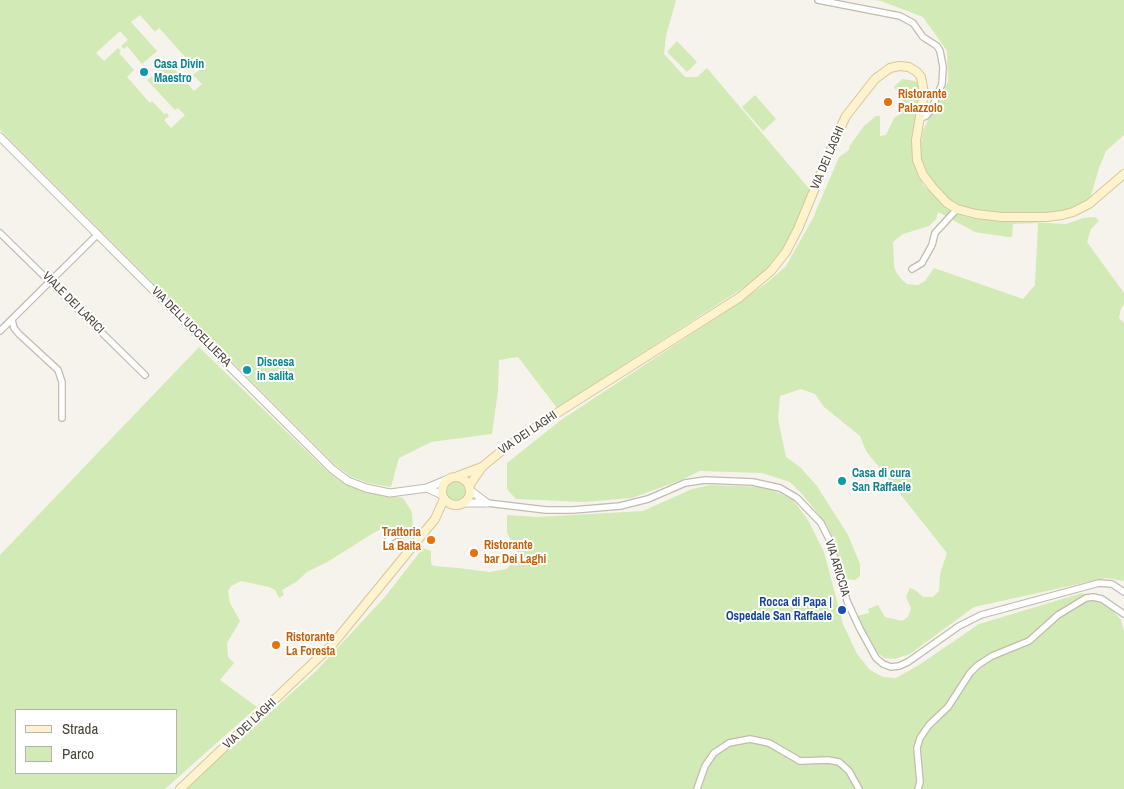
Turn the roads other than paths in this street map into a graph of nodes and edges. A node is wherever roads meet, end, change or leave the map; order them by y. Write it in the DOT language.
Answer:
graph roads {
  1 [pos="818,0"];
  2 [pos="919,119"];
  3 [pos="0,137"];
  4 [pos="1124,174"];
  5 [pos="957,209"];
  6 [pos="0,233"];
  7 [pos="98,234"];
  8 [pos="912,269"];
  9 [pos="51,282"];
  10 [pos="12,320"];
  11 [pos="0,331"];
  12 [pos="145,375"];
  13 [pos="62,418"];
  14 [pos="482,467"];
  15 [pos="455,476"];
  16 [pos="446,480"];
  17 [pos="427,488"];
  18 [pos="470,488"];
  19 [pos="443,497"];
  20 [pos="487,503"];
  21 [pos="460,504"];
  22 [pos="435,520"];
  23 [pos="425,532"];
  24 [pos="388,540"];
  25 [pos="1124,592"];
  26 [pos="1124,614"];
  27 [pos="180,789"];
  28 [pos="697,789"];
  29 [pos="858,789"];
  30 [pos="918,789"];
  1 -- 2 [label="street"];
  2 -- 5 [label="main road, VIA DEI LAGHI"];
  2 -- 14 [label="main road, VIA DEI LAGHI"];
  3 -- 7 [label="street, VIA DELL'UCCELLIERA"];
  4 -- 5 [label="main road, VIA DEI LAGHI"];
  5 -- 8 [label="street"];
  6 -- 9 [label="street, VIALE DEI LARICI"];
  7 -- 9 [label="street"];
  7 -- 17 [label="street, VIA DELL'UCCELLIERA"];
  9 -- 10 [label="street"];
  9 -- 12 [label="street, VIALE DEI LARICI"];
  10 -- 11 [label="street"];
  10 -- 13 [label="street"];
  14 -- 15 [label="main road, VIA DEI LAGHI"];
  14 -- 18 [label="main road, VIA DEI LAGHI"];
  15 -- 16 [label="main road"];
  15 -- 18 [label="main road"];
  16 -- 17 [label="street, VIA DELL'UCCELLIERA"];
  16 -- 19 [label="main road"];
  17 -- 19 [label="street"];
  18 -- 20 [label="street"];
  18 -- 21 [label="main road"];
  19 -- 21 [label="main road"];
  19 -- 22 [label="main road, VIA DEI LAGHI"];
  20 -- 21 [label="street, VIA ARICCIA"];
  20 -- 25 [label="street, VIA ARICCIA"];
  21 -- 22 [label="main road, VIA DEI LAGHI"];
  22 -- 23 [label="main road, VIA DEI LAGHI"];
  23 -- 24 [label="street"];
  23 -- 27 [label="main road, VIA DEI LAGHI"];
  26 -- 30 [label="street"];
  28 -- 29 [label="street"];
}
